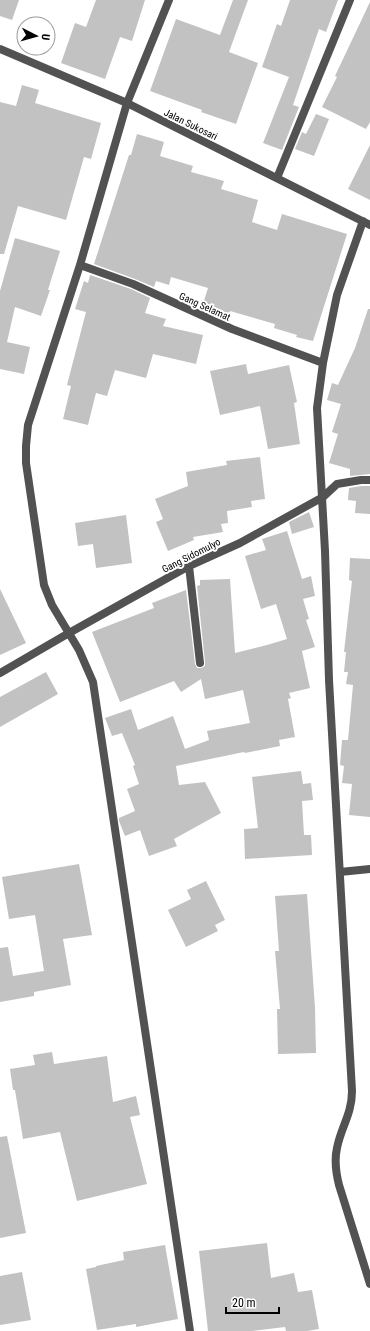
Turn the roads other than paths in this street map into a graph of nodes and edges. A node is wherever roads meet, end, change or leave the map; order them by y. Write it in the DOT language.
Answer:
graph roads {
  1 [pos="169,0"];
  2 [pos="350,0"];
  3 [pos="0,49"];
  4 [pos="127,103"];
  5 [pos="277,178"];
  6 [pos="366,223"];
  7 [pos="80,265"];
  8 [pos="323,363"];
  9 [pos="370,480"];
  10 [pos="323,497"];
  11 [pos="189,566"];
  12 [pos="69,633"];
  13 [pos="200,663"];
  14 [pos="0,673"];
  15 [pos="370,869"];
  16 [pos="340,872"];
  17 [pos="370,1284"];
  18 [pos="190,1331"];
  1 -- 4 [label="street"];
  2 -- 5 [label="street"];
  3 -- 4 [label="street, Jalan Sukosari"];
  4 -- 5 [label="street, Jalan Sukosari"];
  4 -- 7 [label="street"];
  5 -- 6 [label="street, Jalan Sukosari"];
  6 -- 8 [label="street"];
  7 -- 8 [label="street, Gang Selamat"];
  7 -- 12 [label="street"];
  8 -- 10 [label="street"];
  9 -- 10 [label="street, Gang Sidomulyo"];
  10 -- 11 [label="street, Gang Sidomulyo"];
  10 -- 16 [label="street"];
  11 -- 12 [label="street, Gang Sidomulyo"];
  11 -- 13 [label="street"];
  12 -- 14 [label="street, Gang Sidomulyo"];
  12 -- 18 [label="street"];
  15 -- 16 [label="street"];
  16 -- 17 [label="street"];
}
